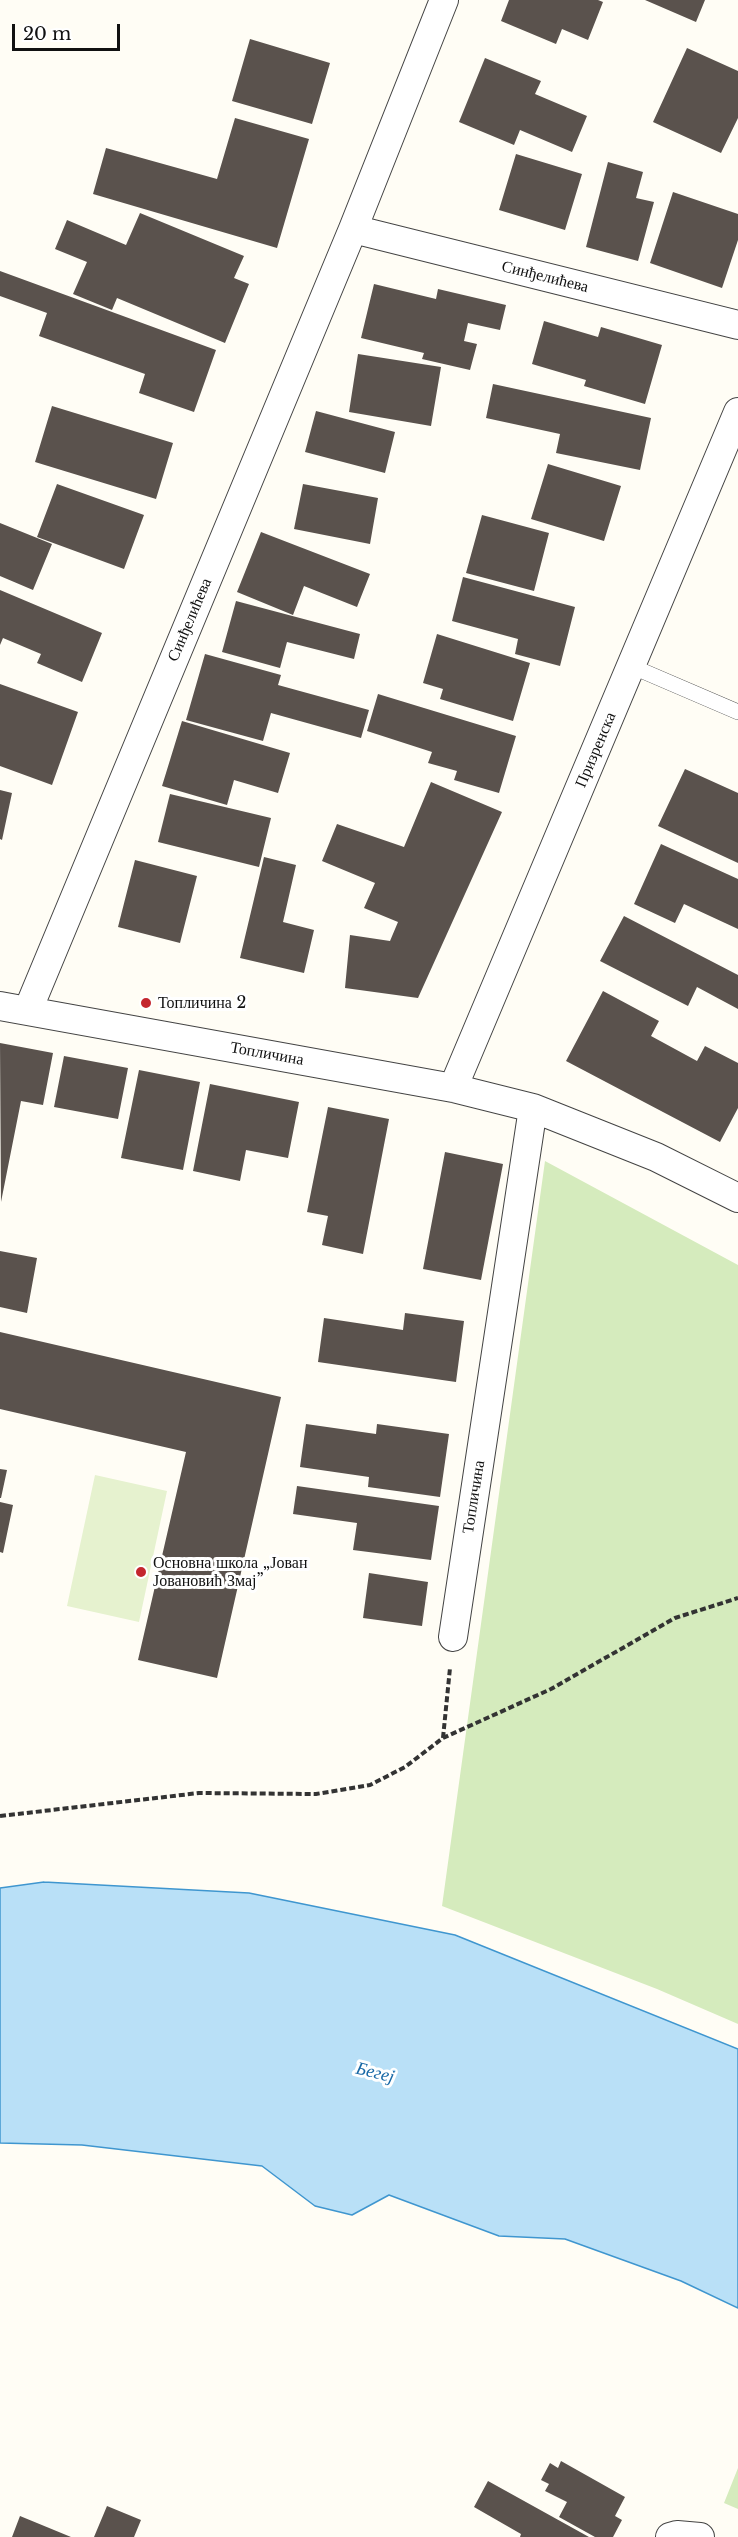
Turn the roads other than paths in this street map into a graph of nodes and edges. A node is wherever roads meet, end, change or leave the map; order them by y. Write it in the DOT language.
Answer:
graph roads {
  1 [pos="444,0"];
  2 [pos="353,229"];
  3 [pos="738,325"];
  4 [pos="738,412"];
  5 [pos="631,666"];
  6 [pos="738,712"];
  7 [pos="0,1006"];
  8 [pos="28,1010"];
  9 [pos="453,1088"];
  10 [pos="533,1108"];
  11 [pos="738,1198"];
  12 [pos="453,1637"];
  13 [pos="670,2537"];
  14 [pos="699,2537"];
  1 -- 2 [label="street, Синђелићева"];
  2 -- 3 [label="street, Синђелићева"];
  2 -- 8 [label="street, Синђелићева"];
  4 -- 5 [label="street, Призренска"];
  5 -- 6 [label="lane"];
  5 -- 9 [label="street, Призренска"];
  7 -- 8 [label="street, Топличина"];
  8 -- 9 [label="street, Топличина"];
  9 -- 10 [label="street, Топличина"];
  10 -- 11 [label="street, Топличина"];
  10 -- 12 [label="street, Топличина"];
  13 -- 14 [label="street"];
}
